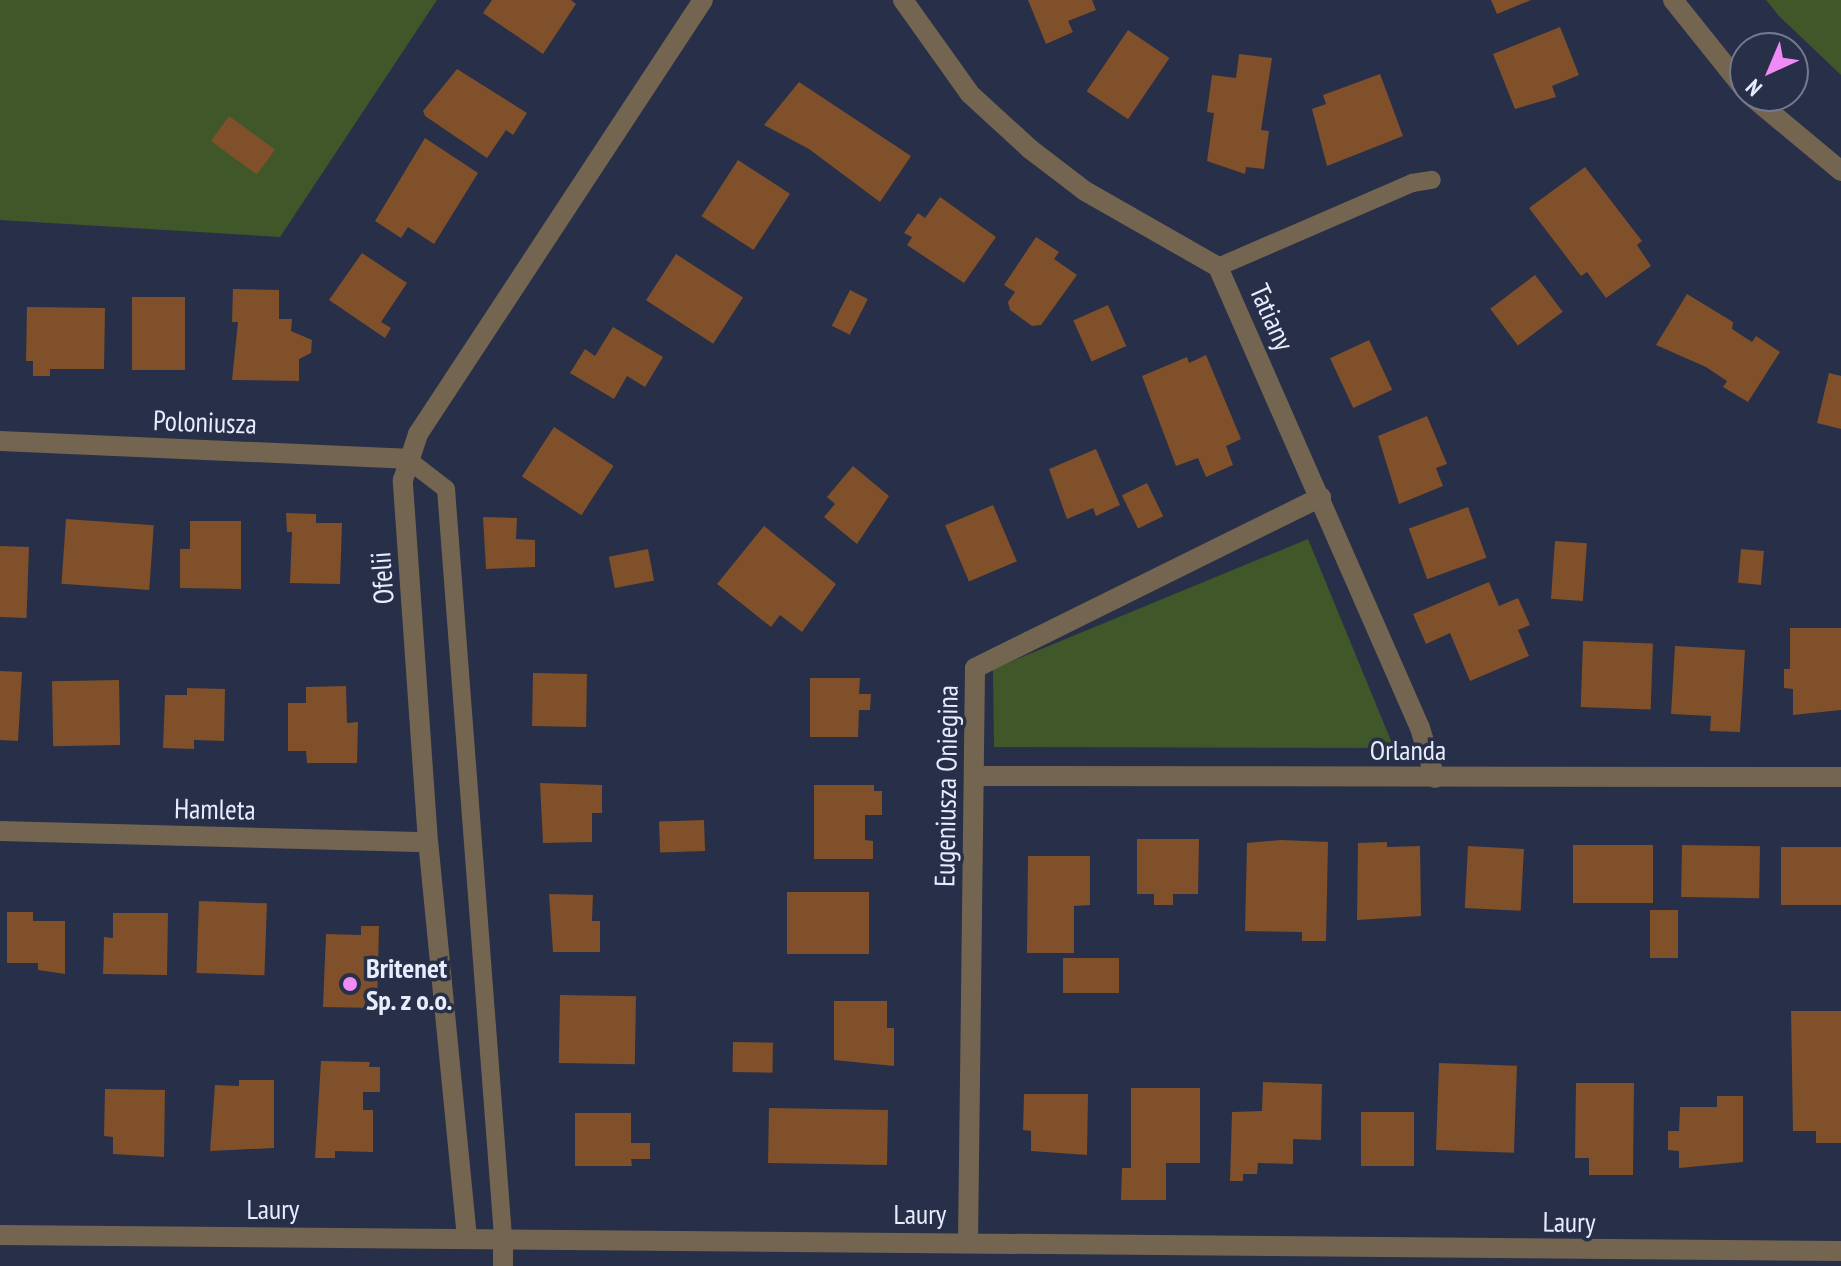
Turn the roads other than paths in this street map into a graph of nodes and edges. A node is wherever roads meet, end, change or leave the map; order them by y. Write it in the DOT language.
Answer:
graph roads {
  1 [pos="703,0"];
  2 [pos="903,0"];
  3 [pos="1673,0"];
  4 [pos="1729,70"];
  5 [pos="1770,112"];
  6 [pos="1841,171"];
  7 [pos="1432,180"];
  8 [pos="1218,267"];
  9 [pos="0,441"];
  10 [pos="407,459"];
  11 [pos="1321,497"];
  12 [pos="974,776"];
  13 [pos="1841,777"];
  14 [pos="1435,778"];
  15 [pos="0,831"];
  16 [pos="428,842"];
  17 [pos="0,1235"];
  18 [pos="503,1237"];
  19 [pos="467,1238"];
  20 [pos="968,1242"];
  21 [pos="1841,1251"];
  22 [pos="1738,1259"];
  23 [pos="503,1266"];
  1 -- 10 [label="street, Ofelii"];
  2 -- 8 [label="street, Tatiany"];
  3 -- 4 [label="street"];
  5 -- 6 [label="street"];
  7 -- 8 [label="lane"];
  8 -- 11 [label="street, Tatiany"];
  9 -- 10 [label="street, Poloniusza"];
  10 -- 16 [label="street, Ofelii"];
  10 -- 18 [label="lane"];
  11 -- 12 [label="street, Eugeniusza Oniegina"];
  11 -- 14 [label="street, Tatiany"];
  12 -- 14 [label="street, Orlanda"];
  12 -- 20 [label="street, Eugeniusza Oniegina"];
  13 -- 14 [label="street, Orlanda"];
  15 -- 16 [label="street, Hamleta"];
  16 -- 19 [label="street, Ofelii"];
  17 -- 19 [label="street, Laury"];
  18 -- 19 [label="street, Laury"];
  18 -- 20 [label="street, Laury"];
  18 -- 23 [label="street"];
  20 -- 22 [label="street, Laury"];
  21 -- 22 [label="street, Laury"];
}
